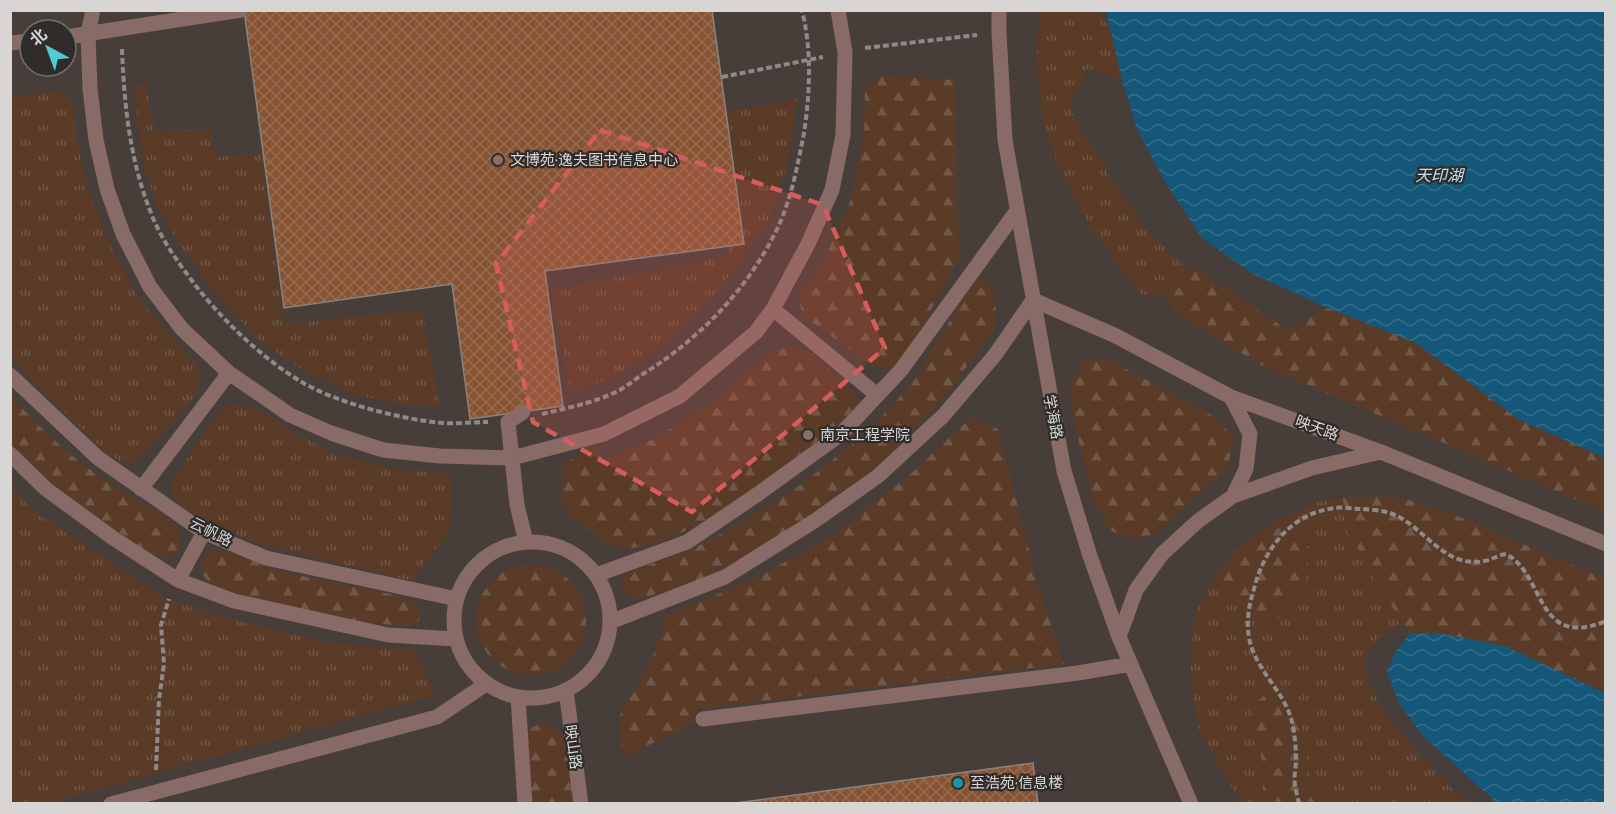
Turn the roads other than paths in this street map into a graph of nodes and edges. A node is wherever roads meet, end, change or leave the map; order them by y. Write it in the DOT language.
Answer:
graph roads {
  1 [pos="93,10"];
  2 [pos="241,10"];
  3 [pos="838,10"];
  4 [pos="999,10"];
  5 [pos="88,34"];
  6 [pos="78,35"];
  7 [pos="1016,212"];
  8 [pos="1033,300"];
  9 [pos="773,309"];
  10 [pos="229,373"];
  11 [pos="10,375"];
  12 [pos="878,395"];
  13 [pos="1231,397"];
  14 [pos="523,412"];
  15 [pos="1381,452"];
  16 [pos="10,454"];
  17 [pos="512,458"];
  18 [pos="141,489"];
  19 [pos="1233,496"];
  20 [pos="204,532"];
  21 [pos="526,542"];
  22 [pos="1605,544"];
  23 [pos="596,575"];
  24 [pos="178,580"];
  25 [pos="457,599"];
  26 [pos="610,622"];
  27 [pos="1119,637"];
  28 [pos="456,639"];
  29 [pos="1131,664"];
  30 [pos="486,684"];
  31 [pos="566,690"];
  32 [pos="518,697"];
  33 [pos="703,719"];
  34 [pos="133,801"];
  35 [pos="111,804"];
  36 [pos="525,804"];
  37 [pos="581,804"];
  38 [pos="1191,804"];
  1 -- 5 [label="street"];
  2 -- 5 [label="street"];
  3 -- 9 [label="street"];
  4 -- 7 [label="street, 学海路"];
  5 -- 6 [label="street"];
  5 -- 10 [label="street"];
  7 -- 8 [label="street, 学海路"];
  7 -- 12 [label="street"];
  8 -- 13 [label="street, 映天路"];
  8 -- 26 [label="street"];
  8 -- 27 [label="street, 学海路"];
  9 -- 12 [label="street"];
  9 -- 17 [label="street"];
  10 -- 17 [label="street"];
  10 -- 18 [label="street"];
  11 -- 18 [label="street, 云帆路"];
  12 -- 23 [label="street"];
  13 -- 15 [label="street, 映天路"];
  13 -- 19 [label="street"];
  14 -- 17 [label="street"];
  15 -- 19 [label="street"];
  15 -- 22 [label="street, 映天路"];
  16 -- 24 [label="street"];
  17 -- 21 [label="street"];
  18 -- 20 [label="street, 云帆路"];
  19 -- 27 [label="street"];
  20 -- 24 [label="street"];
  20 -- 25 [label="street, 云帆路"];
  21 -- 23 [label="street"];
  21 -- 25 [label="street"];
  23 -- 26 [label="street"];
  24 -- 28 [label="street"];
  25 -- 28 [label="street"];
  26 -- 31 [label="street"];
  27 -- 29 [label="street, 学海路"];
  28 -- 30 [label="street"];
  29 -- 33 [label="street"];
  29 -- 38 [label="street, 学海路"];
  30 -- 32 [label="street"];
  30 -- 34 [label="street"];
  31 -- 32 [label="street"];
  31 -- 37 [label="street, 映山路"];
  32 -- 36 [label="street"];
  34 -- 35 [label="street"];
}
